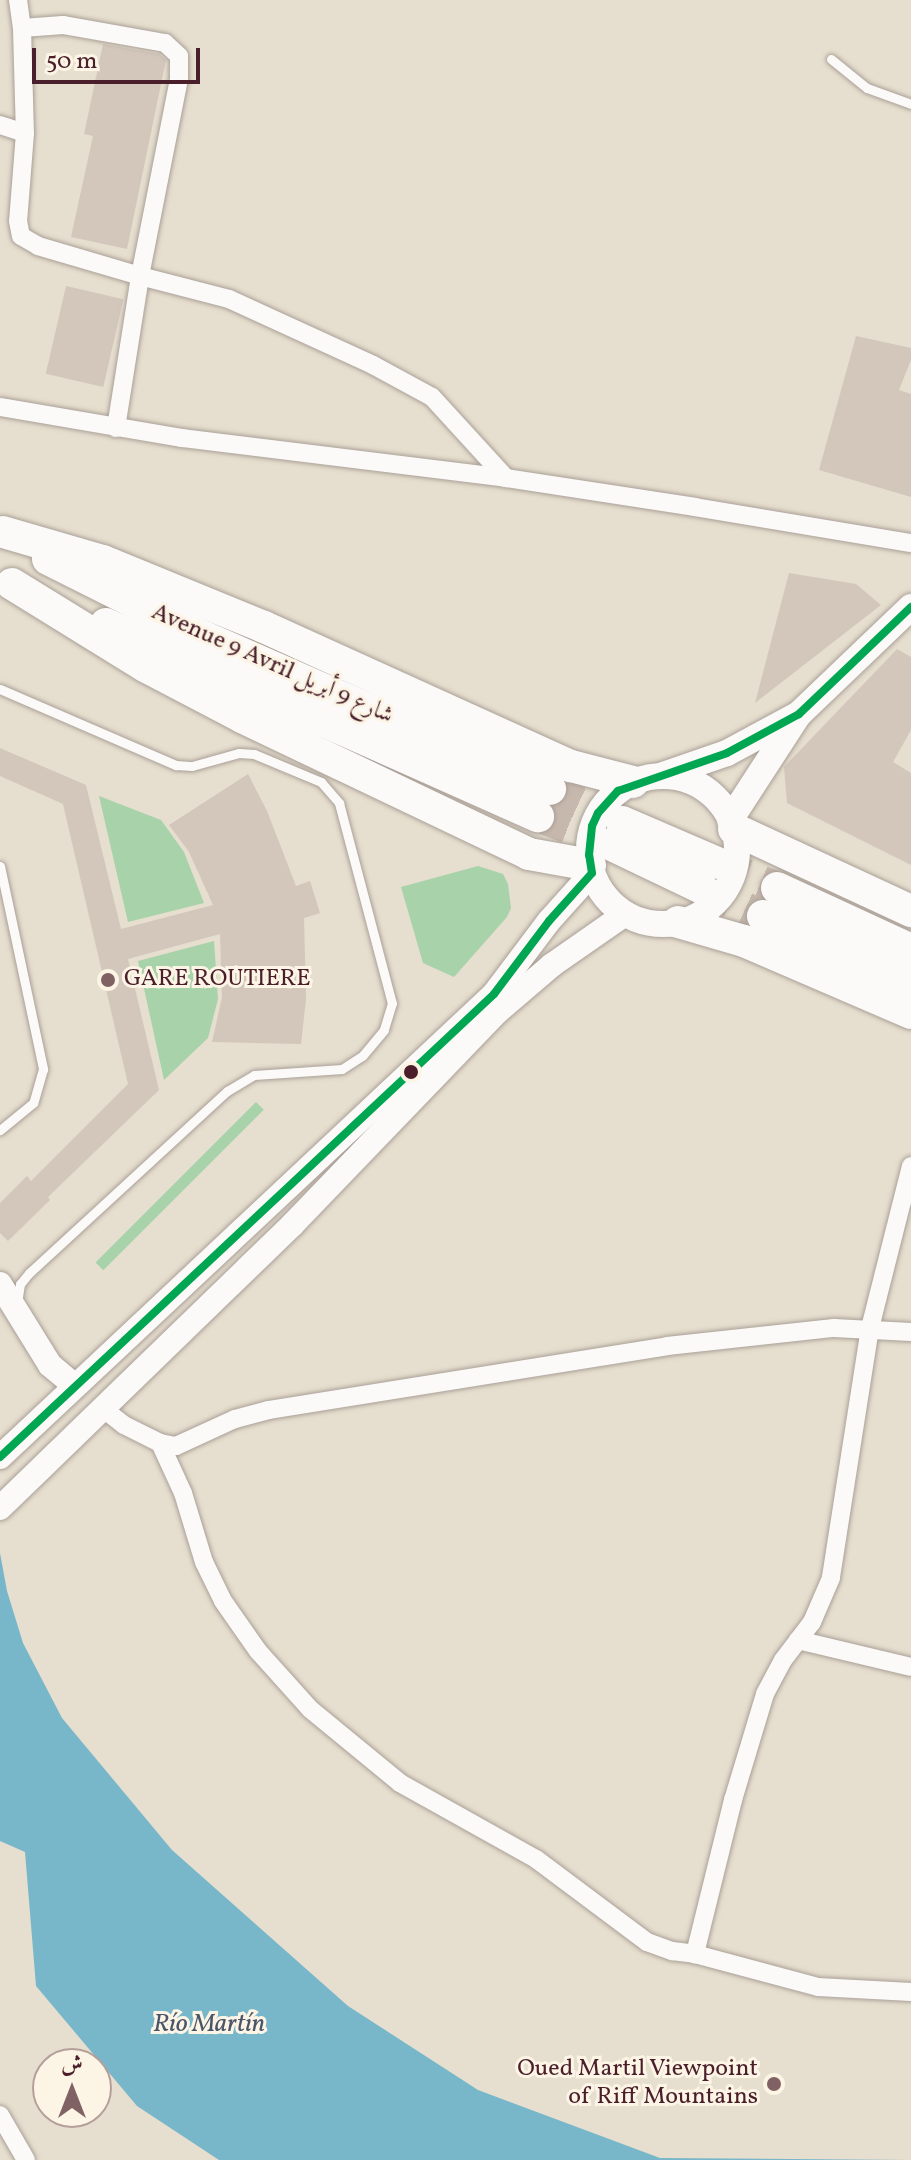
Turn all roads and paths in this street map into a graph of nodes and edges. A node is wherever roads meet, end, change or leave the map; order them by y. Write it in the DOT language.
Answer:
graph roads {
  1 [pos="21,1"];
  2 [pos="22,28"];
  3 [pos="831,59"];
  4 [pos="911,104"];
  5 [pos="0,125"];
  6 [pos="25,133"];
  7 [pos="140,276"];
  8 [pos="0,407"];
  9 [pos="116,428"];
  10 [pos="506,478"];
  11 [pos="2,531"];
  12 [pos="911,543"];
  13 [pos="6,582"];
  14 [pos="911,607"];
  15 [pos="0,689"];
  16 [pos="799,714"];
  17 [pos="644,779"];
  18 [pos="732,824"];
  19 [pos="604,851"];
  20 [pos="0,866"];
  21 [pos="710,875"];
  22 [pos="911,911"];
  23 [pos="625,914"];
  24 [pos="678,922"];
  25 [pos="911,950"];
  26 [pos="911,983"];
  27 [pos="911,1013"];
  28 [pos="0,1130"];
  29 [pos="910,1170"];
  30 [pos="0,1284"];
  31 [pos="19,1314"];
  32 [pos="870,1328"];
  33 [pos="911,1332"];
  34 [pos="74,1385"];
  35 [pos="101,1407"];
  36 [pos="160,1443"];
  37 [pos="0,1457"];
  38 [pos="0,1508"];
  39 [pos="798,1640"];
  40 [pos="911,1667"];
  41 [pos="695,1954"];
  42 [pos="911,1992"];
  43 [pos="0,2115"];
  44 [pos="26,2160"];
  1 -- 2 [label="street"];
  2 -- 6 [label="street"];
  2 -- 7 [label="street"];
  3 -- 4 [label="lane"];
  5 -- 6 [label="street"];
  6 -- 7 [label="street"];
  7 -- 9 [label="street"];
  7 -- 10 [label="street"];
  8 -- 9 [label="street"];
  9 -- 10 [label="street"];
  10 -- 12 [label="street"];
  11 -- 13 [label="highway, Avenue 9 Avril شارع 9 أبريل"];
  11 -- 17 [label="highway"];
  13 -- 19 [label="highway"];
  14 -- 16 [label="main road"];
  15 -- 31 [label="lane"];
  16 -- 17 [label="main road"];
  16 -- 18 [label="main road"];
  17 -- 18 [label="main road"];
  17 -- 19 [label="main road"];
  18 -- 22 [label="highway"];
  18 -- 24 [label="main road"];
  19 -- 21 [label="highway"];
  19 -- 23 [label="main road"];
  19 -- 34 [label="street"];
  20 -- 28 [label="lane"];
  23 -- 24 [label="main road"];
  23 -- 35 [label="street"];
  24 -- 27 [label="highway"];
  25 -- 26 [label="highway"];
  29 -- 32 [label="street"];
  30 -- 31 [label="street"];
  31 -- 34 [label="street"];
  32 -- 33 [label="street"];
  32 -- 36 [label="street"];
  32 -- 39 [label="street"];
  34 -- 37 [label="street"];
  35 -- 36 [label="street"];
  35 -- 38 [label="street"];
  36 -- 41 [label="street"];
  39 -- 40 [label="street"];
  39 -- 41 [label="street"];
  41 -- 42 [label="street"];
  43 -- 44 [label="street"];
}
